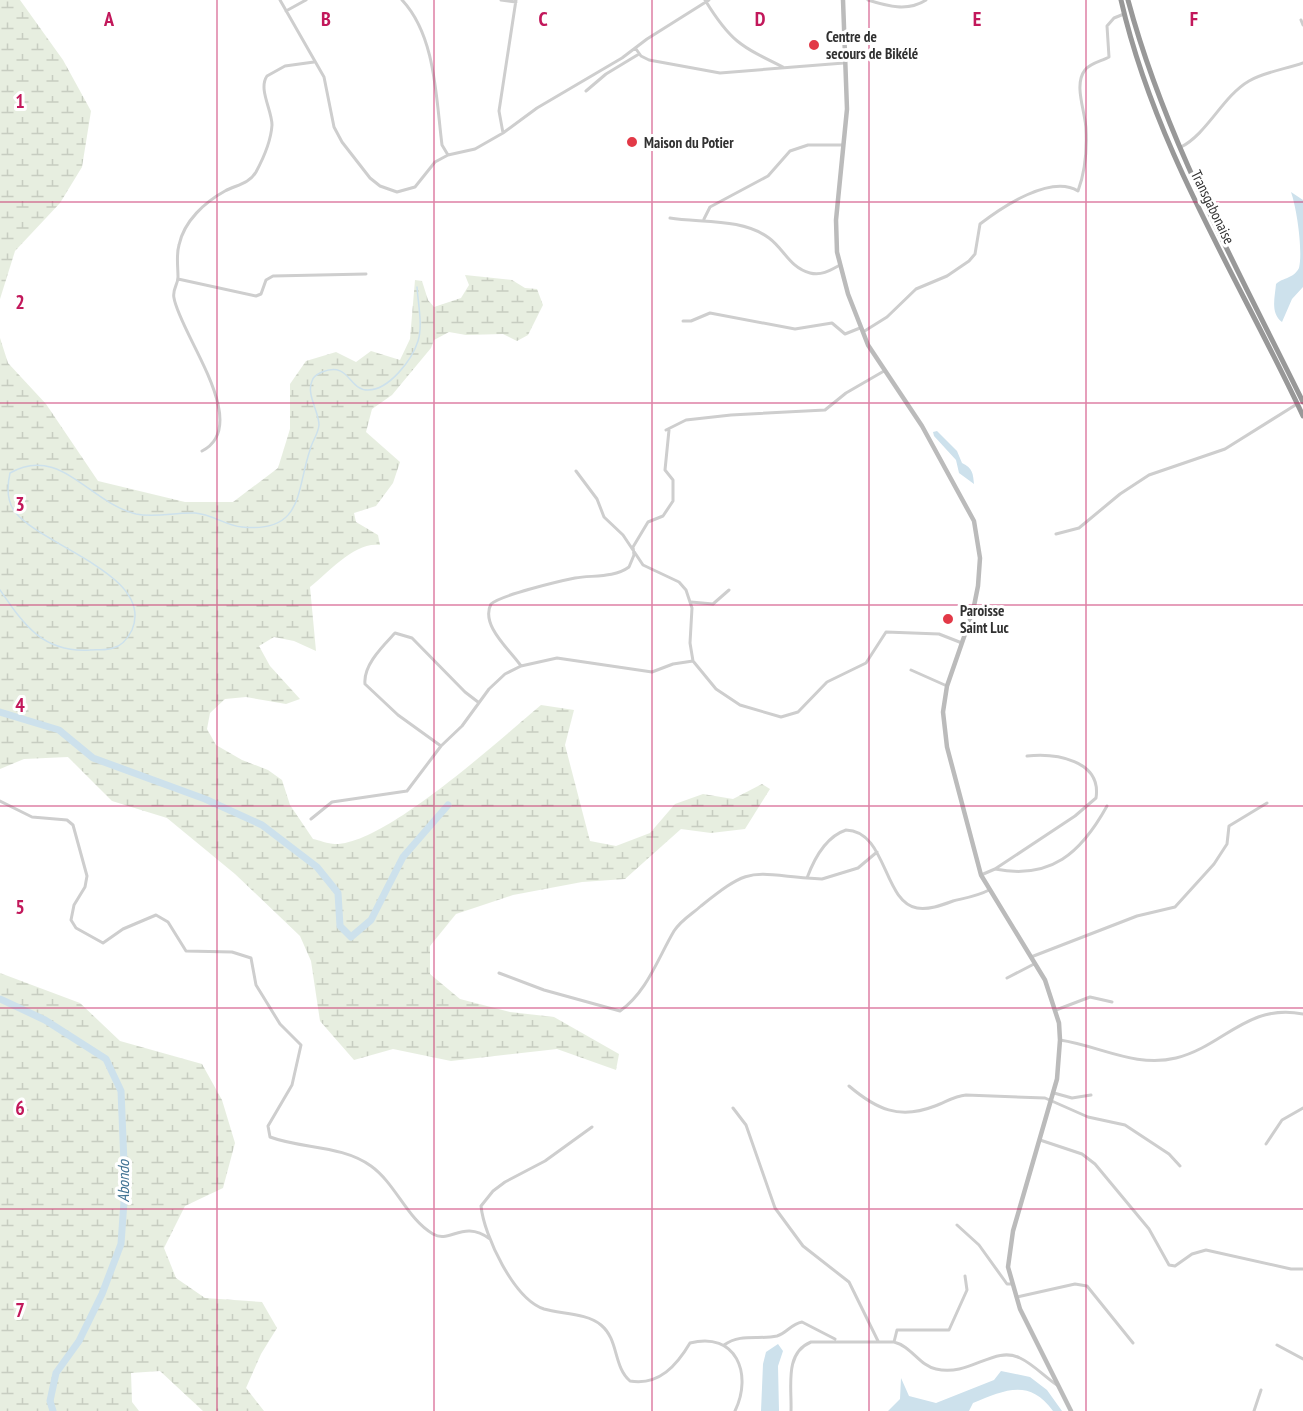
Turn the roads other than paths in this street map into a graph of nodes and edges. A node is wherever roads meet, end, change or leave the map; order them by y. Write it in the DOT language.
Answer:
graph roads {
  1 [pos="280,0"];
  2 [pos="306,0"];
  3 [pos="402,0"];
  4 [pos="501,0"];
  5 [pos="843,0"];
  6 [pos="868,0"];
  7 [pos="926,0"];
  8 [pos="1121,0"];
  9 [pos="1128,0"];
  10 [pos="516,1"];
  11 [pos="706,1"];
  12 [pos="286,11"];
  13 [pos="1124,14"];
  14 [pos="1301,21"];
  15 [pos="1303,25"];
  16 [pos="636,49"];
  17 [pos="639,54"];
  18 [pos="314,62"];
  19 [pos="844,63"];
  20 [pos="1303,63"];
  21 [pos="784,67"];
  22 [pos="586,91"];
  23 [pos="503,133"];
  24 [pos="844,145"];
  25 [pos="1180,148"];
  26 [pos="448,155"];
  27 [pos="670,218"];
  28 [pos="704,219"];
  29 [pos="840,265"];
  30 [pos="366,274"];
  31 [pos="178,279"];
  32 [pos="682,321"];
  33 [pos="861,330"];
  34 [pos="884,371"];
  35 [pos="1301,402"];
  36 [pos="1303,416"];
  37 [pos="202,450"];
  38 [pos="576,471"];
  39 [pos="1056,534"];
  40 [pos="633,547"];
  41 [pos="729,590"];
  42 [pos="691,602"];
  43 [pos="962,643"];
  44 [pos="693,662"];
  45 [pos="521,666"];
  46 [pos="911,670"];
  47 [pos="947,686"];
  48 [pos="478,702"];
  49 [pos="441,746"];
  50 [pos="1027,756"];
  51 [pos="0,801"];
  52 [pos="1268,803"];
  53 [pos="1107,806"];
  54 [pos="311,819"];
  55 [pos="877,852"];
  56 [pos="995,869"];
  57 [pos="981,875"];
  58 [pos="807,878"];
  59 [pos="988,891"];
  60 [pos="1031,957"];
  61 [pos="1035,964"];
  62 [pos="499,973"];
  63 [pos="1007,978"];
  64 [pos="1112,1002"];
  65 [pos="1056,1010"];
  66 [pos="1303,1014"];
  67 [pos="1060,1040"];
  68 [pos="849,1086"];
  69 [pos="1054,1093"];
  70 [pos="1091,1095"];
  71 [pos="1052,1101"];
  72 [pos="733,1108"];
  73 [pos="1303,1108"];
  74 [pos="592,1127"];
  75 [pos="1040,1140"];
  76 [pos="1266,1144"];
  77 [pos="1180,1166"];
  78 [pos="957,1225"];
  79 [pos="490,1239"];
  80 [pos="1303,1269"];
  81 [pos="965,1276"];
  82 [pos="1011,1284"];
  83 [pos="1016,1298"];
  84 [pos="837,1340"];
  85 [pos="878,1341"];
  86 [pos="894,1342"];
  87 [pos="1132,1343"];
  88 [pos="724,1345"];
  89 [pos="1277,1345"];
  90 [pos="1303,1359"];
  91 [pos="1059,1386"];
  92 [pos="1261,1390"];
  93 [pos="735,1411"];
  94 [pos="791,1411"];
  95 [pos="1071,1411"];
  96 [pos="1254,1411"];
  1 -- 12 [label="street"];
  2 -- 12 [label="street"];
  3 -- 26 [label="street"];
  4 -- 10 [label="street"];
  5 -- 19 [label="street"];
  6 -- 7 [label="street"];
  8 -- 13 [label="highway, Transgabonaise"];
  9 -- 25 [label="highway, Transgabonaise"];
  10 -- 23 [label="street"];
  11 -- 16 [label="street"];
  11 -- 21 [label="street"];
  12 -- 18 [label="street"];
  13 -- 33 [label="street"];
  13 -- 35 [label="highway, Transgabonaise"];
  14 -- 15 [label="street"];
  16 -- 17 [label="street"];
  16 -- 23 [label="street"];
  17 -- 21 [label="street"];
  17 -- 22 [label="street"];
  18 -- 26 [label="street"];
  18 -- 31 [label="street"];
  19 -- 21 [label="street"];
  19 -- 24 [label="street"];
  20 -- 25 [label="street"];
  23 -- 26 [label="street"];
  24 -- 28 [label="street"];
  24 -- 29 [label="street"];
  25 -- 35 [label="highway, Transgabonaise"];
  27 -- 28 [label="street"];
  28 -- 29 [label="street"];
  29 -- 33 [label="street"];
  30 -- 31 [label="street"];
  31 -- 37 [label="street"];
  32 -- 33 [label="street"];
  33 -- 34 [label="street"];
  34 -- 40 [label="street"];
  34 -- 43 [label="street"];
  35 -- 36 [label="highway, Transgabonaise"];
  35 -- 39 [label="street"];
  38 -- 40 [label="street"];
  40 -- 42 [label="street"];
  40 -- 45 [label="street"];
  41 -- 42 [label="street"];
  42 -- 44 [label="street"];
  43 -- 44 [label="street"];
  43 -- 47 [label="street"];
  44 -- 45 [label="street"];
  45 -- 48 [label="street"];
  46 -- 47 [label="street"];
  47 -- 57 [label="street"];
  48 -- 49 [label="street"];
  48 -- 49 [label="street"];
  49 -- 54 [label="street"];
  50 -- 56 [label="street"];
  51 -- 79 [label="street"];
  52 -- 60 [label="street"];
  53 -- 56 [label="street"];
  55 -- 58 [label="street"];
  55 -- 58 [label="street"];
  55 -- 59 [label="street"];
  56 -- 57 [label="street"];
  57 -- 59 [label="street"];
  58 -- 62 [label="street"];
  59 -- 60 [label="street"];
  60 -- 61 [label="street"];
  61 -- 63 [label="street"];
  61 -- 65 [label="street"];
  64 -- 65 [label="street"];
  65 -- 67 [label="street"];
  66 -- 67 [label="street"];
  67 -- 69 [label="street"];
  68 -- 71 [label="street"];
  69 -- 70 [label="street"];
  69 -- 71 [label="street"];
  71 -- 75 [label="street"];
  71 -- 77 [label="street"];
  72 -- 85 [label="street"];
  73 -- 76 [label="street"];
  74 -- 79 [label="street"];
  75 -- 80 [label="street"];
  75 -- 82 [label="street"];
  78 -- 82 [label="street"];
  79 -- 88 [label="street"];
  81 -- 86 [label="street"];
  82 -- 83 [label="street"];
  83 -- 87 [label="street"];
  83 -- 91 [label="street"];
  84 -- 85 [label="street"];
  84 -- 88 [label="street"];
  84 -- 94 [label="street"];
  85 -- 86 [label="street"];
  86 -- 91 [label="street"];
  88 -- 93 [label="street"];
  89 -- 90 [label="street"];
  91 -- 95 [label="street"];
  92 -- 96 [label="street"];
}
